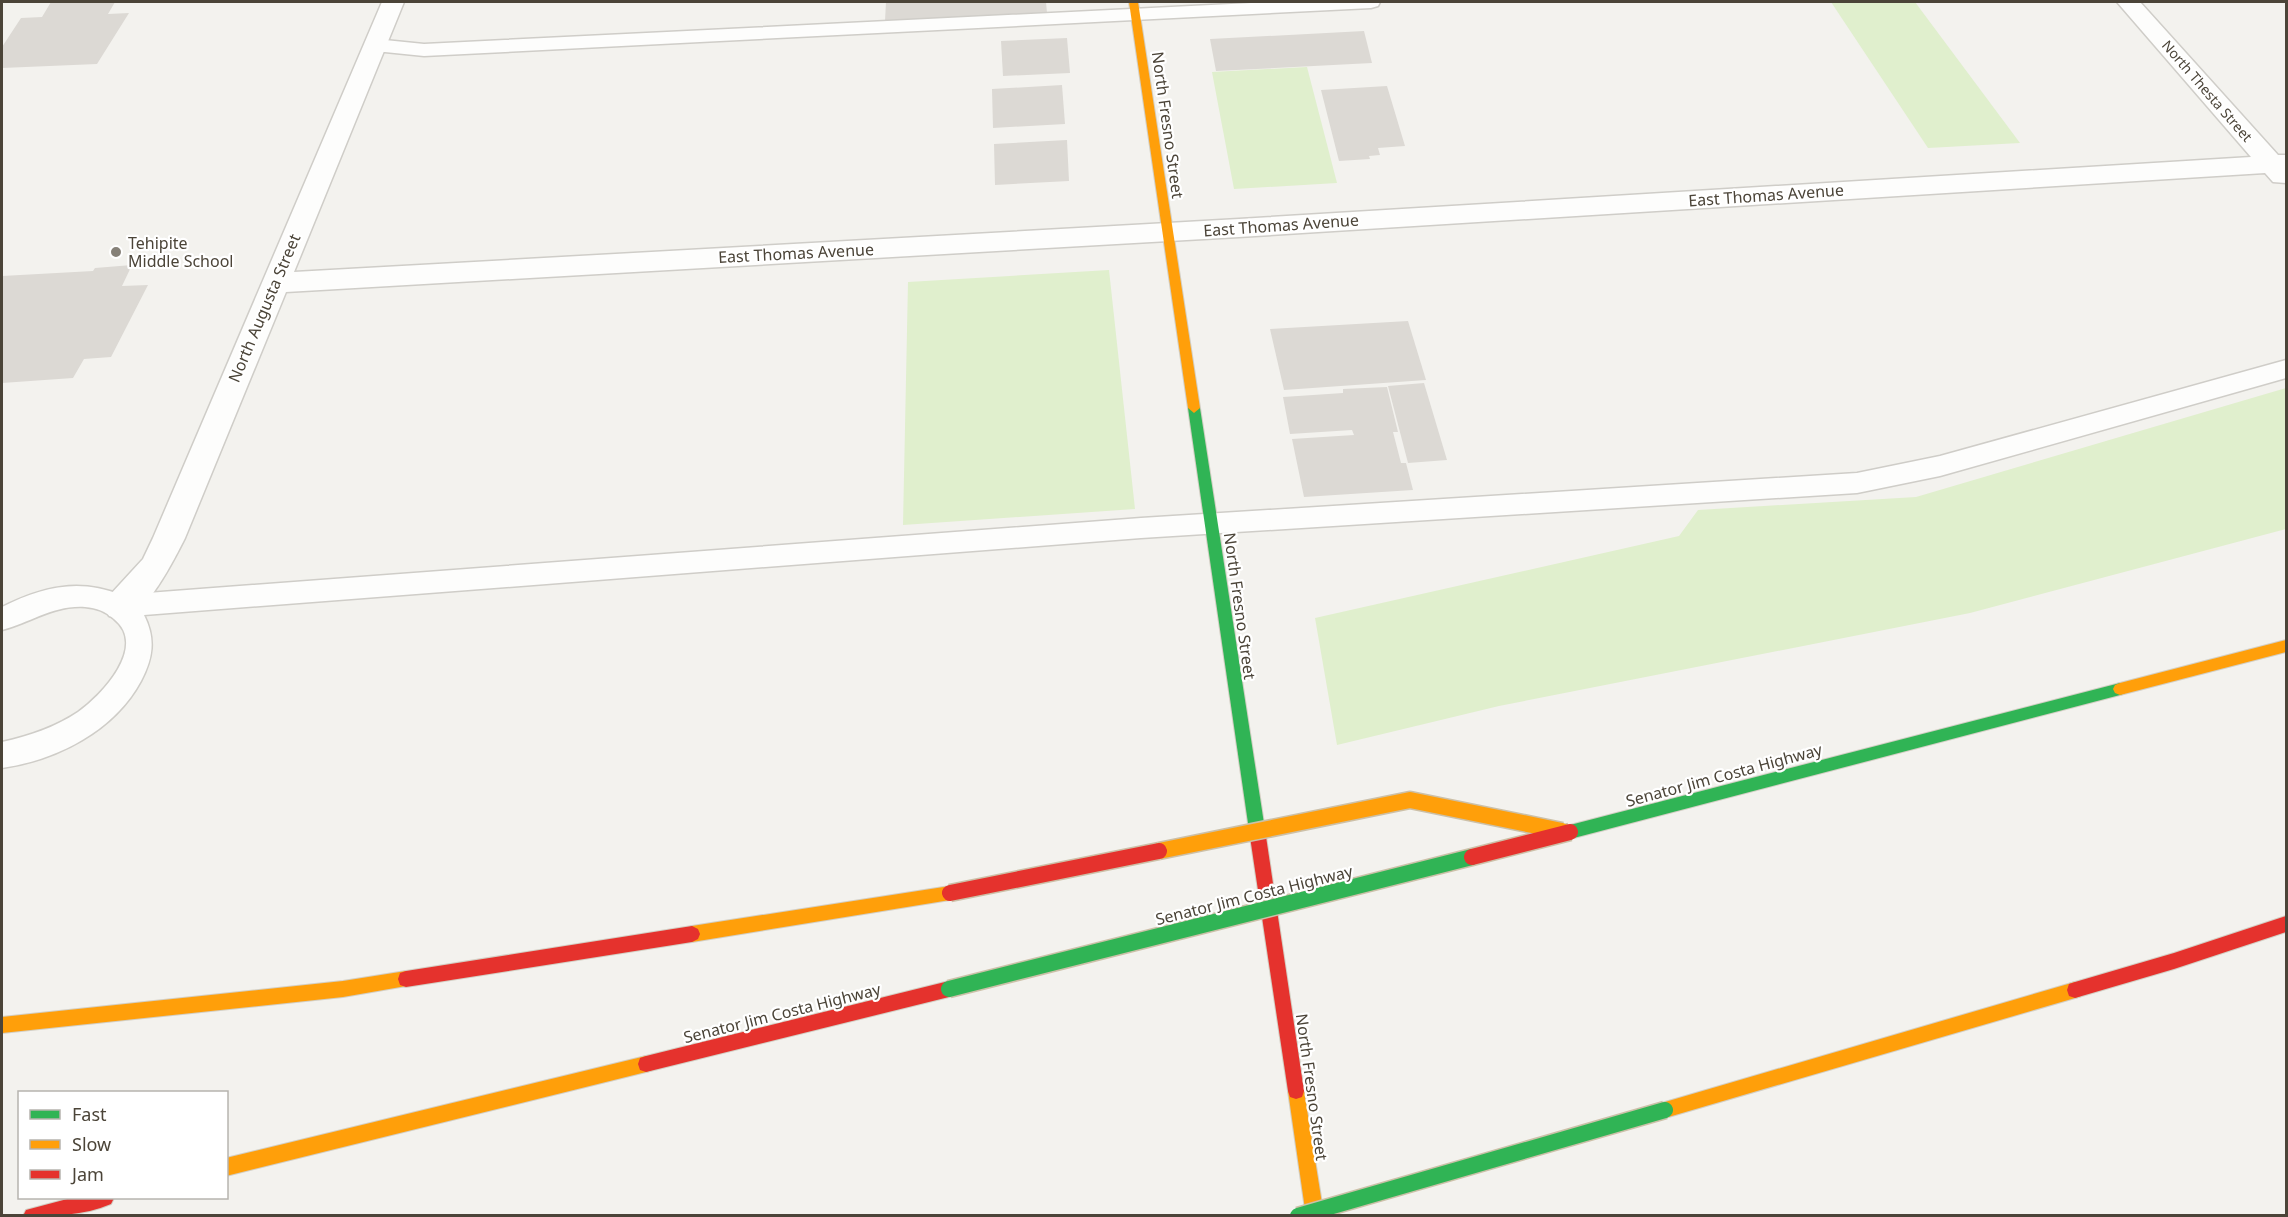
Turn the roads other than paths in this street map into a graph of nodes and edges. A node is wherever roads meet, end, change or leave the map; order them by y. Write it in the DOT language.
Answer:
graph roads {
  1 [pos="393,2"];
  2 [pos="1371,2"];
  3 [pos="2128,2"];
  4 [pos="1134,8"];
  5 [pos="375,45"];
  6 [pos="2281,169"];
  7 [pos="1168,232"];
  8 [pos="275,283"];
  9 [pos="2286,369"];
  10 [pos="1211,524"];
  11 [pos="121,606"];
  12 [pos="2,619"];
  13 [pos="2286,646"];
  14 [pos="2,755"];
  15 [pos="1570,832"];
  16 [pos="2286,924"];
  17 [pos="2,1024"];
  18 [pos="228,1167"];
  19 [pos="97,1199"];
  20 [pos="32,1215"];
  21 [pos="1298,1215"];
  22 [pos="1315,1215"];
  1 -- 5 [label="street, North Augusta Street"];
  2 -- 4 [label="lane"];
  3 -- 6 [label="street, North Thesta Street"];
  4 -- 5 [label="lane"];
  4 -- 7 [label="main road, North Fresno Street"];
  5 -- 8 [label="street, North Augusta Street"];
  6 -- 7 [label="street, East Thomas Avenue"];
  7 -- 8 [label="street, East Thomas Avenue"];
  7 -- 10 [label="main road, North Fresno Street"];
  8 -- 11 [label="street, North Augusta Street"];
  9 -- 10 [label="lane"];
  10 -- 11 [label="lane"];
  10 -- 22 [label="main road, North Fresno Street"];
  11 -- 12 [label="lane"];
  11 -- 14 [label="lane"];
  13 -- 15 [label="main road, Senator Jim Costa Highway"];
  15 -- 17 [label="main road, bridge"];
  15 -- 18 [label="main road, Senator Jim Costa Highway, bridge"];
  16 -- 21 [label="main road, bridge"];
  19 -- 20 [label="main road"];
}
